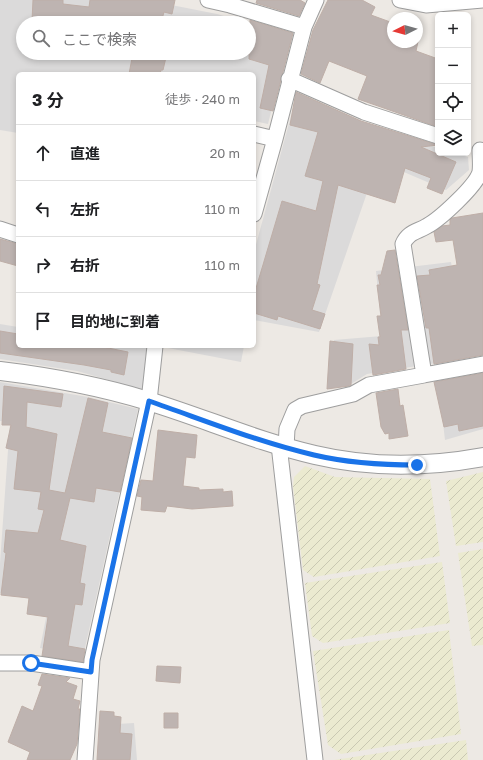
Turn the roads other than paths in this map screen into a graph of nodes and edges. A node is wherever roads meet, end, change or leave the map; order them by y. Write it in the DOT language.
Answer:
graph roads {
  1 [pos="208,0"];
  2 [pos="316,0"];
  3 [pos="400,0"];
  4 [pos="483,0"];
  5 [pos="304,27"];
  6 [pos="289,79"];
  7 [pos="256,134"];
  8 [pos="435,135"];
  9 [pos="275,139"];
  10 [pos="477,148"];
  11 [pos="256,207"];
  12 [pos="0,229"];
  13 [pos="16,234"];
  14 [pos="155,348"];
  15 [pos="483,364"];
  16 [pos="0,371"];
  17 [pos="424,375"];
  18 [pos="149,401"];
  19 [pos="283,446"];
  20 [pos="483,457"];
  21 [pos="0,663"];
  22 [pos="91,672"];
  23 [pos="85,760"];
  24 [pos="315,760"];
  1 -- 5 [label="street"];
  2 -- 5 [label="street"];
  3 -- 4 [label="street"];
  5 -- 6 [label="street"];
  6 -- 8 [label="street"];
  6 -- 9 [label="street"];
  7 -- 9 [label="street"];
  9 -- 11 [label="street"];
  10 -- 17 [label="street"];
  12 -- 13 [label="street"];
  14 -- 18 [label="street"];
  15 -- 17 [label="street"];
  16 -- 18 [label="street"];
  17 -- 19 [label="street"];
  18 -- 19 [label="street"];
  18 -- 22 [label="street"];
  19 -- 20 [label="street"];
  19 -- 24 [label="street"];
  21 -- 22 [label="street"];
  22 -- 23 [label="street"];
}
